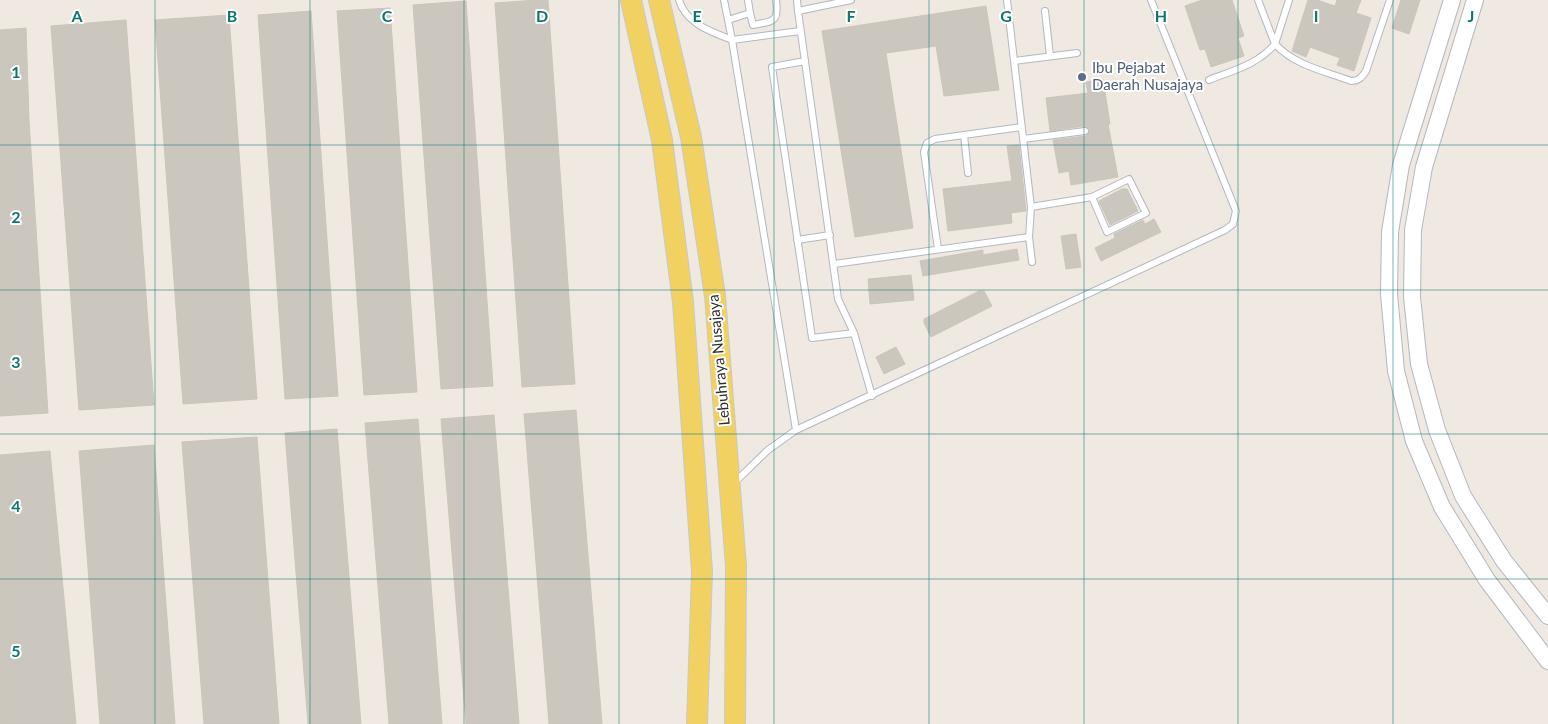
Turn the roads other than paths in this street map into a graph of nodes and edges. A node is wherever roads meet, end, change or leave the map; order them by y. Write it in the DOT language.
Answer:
graph roads {
  1 [pos="631,0"];
  2 [pos="659,0"];
  3 [pos="679,0"];
  4 [pos="724,0"];
  5 [pos="748,0"];
  6 [pos="776,0"];
  7 [pos="797,0"];
  8 [pos="851,0"];
  9 [pos="1007,0"];
  10 [pos="1151,0"];
  11 [pos="1258,0"];
  12 [pos="1289,0"];
  13 [pos="1390,0"];
  14 [pos="1452,0"];
  15 [pos="1475,0"];
  16 [pos="798,11"];
  17 [pos="1045,11"];
  18 [pos="750,13"];
  19 [pos="728,20"];
  20 [pos="800,31"];
  21 [pos="732,40"];
  22 [pos="1275,44"];
  23 [pos="1077,53"];
  24 [pos="1050,56"];
  25 [pos="805,61"];
  26 [pos="1014,61"];
  27 [pos="1209,80"];
  28 [pos="1022,127"];
  29 [pos="1085,131"];
  30 [pos="964,135"];
  31 [pos="1023,139"];
  32 [pos="968,173"];
  33 [pos="1092,197"];
  34 [pos="1031,207"];
  35 [pos="830,235"];
  36 [pos="1029,236"];
  37 [pos="797,240"];
  38 [pos="938,249"];
  39 [pos="1032,262"];
  40 [pos="834,264"];
  41 [pos="854,333"];
  42 [pos="872,396"];
  43 [pos="796,430"];
  44 [pos="729,488"];
  45 [pos="1548,616"];
  46 [pos="1548,661"];
  47 [pos="697,724"];
  48 [pos="735,724"];
  1 -- 47 [label="main road, Lebuhraya Nusajaya"];
  2 -- 44 [label="main road, Lebuhraya Nusajaya"];
  3 -- 21 [label="lane"];
  4 -- 19 [label="lane"];
  5 -- 18 [label="lane"];
  6 -- 18 [label="lane"];
  7 -- 16 [label="lane"];
  8 -- 16 [label="lane"];
  9 -- 26 [label="lane"];
  10 -- 42 [label="lane"];
  11 -- 22 [label="lane"];
  12 -- 22 [label="lane"];
  13 -- 22 [label="lane"];
  14 -- 46 [label="street"];
  15 -- 45 [label="street"];
  16 -- 20 [label="lane"];
  17 -- 24 [label="lane"];
  18 -- 19 [label="lane"];
  19 -- 21 [label="lane"];
  20 -- 21 [label="lane"];
  20 -- 25 [label="lane"];
  21 -- 43 [label="lane"];
  22 -- 27 [label="lane"];
  23 -- 24 [label="lane"];
  24 -- 26 [label="lane"];
  25 -- 35 [label="lane"];
  25 -- 37 [label="lane"];
  26 -- 28 [label="lane"];
  28 -- 30 [label="lane"];
  28 -- 31 [label="lane"];
  29 -- 31 [label="lane"];
  30 -- 32 [label="lane"];
  30 -- 38 [label="lane"];
  31 -- 34 [label="lane"];
  33 -- 33 [label="lane"];
  33 -- 34 [label="lane"];
  34 -- 36 [label="lane"];
  35 -- 37 [label="lane"];
  35 -- 40 [label="lane"];
  36 -- 38 [label="lane"];
  36 -- 39 [label="lane"];
  37 -- 41 [label="lane"];
  38 -- 40 [label="lane"];
  40 -- 41 [label="lane"];
  41 -- 42 [label="lane"];
  42 -- 43 [label="lane"];
  43 -- 44 [label="lane"];
  44 -- 48 [label="main road, Lebuhraya Nusajaya"];
}
